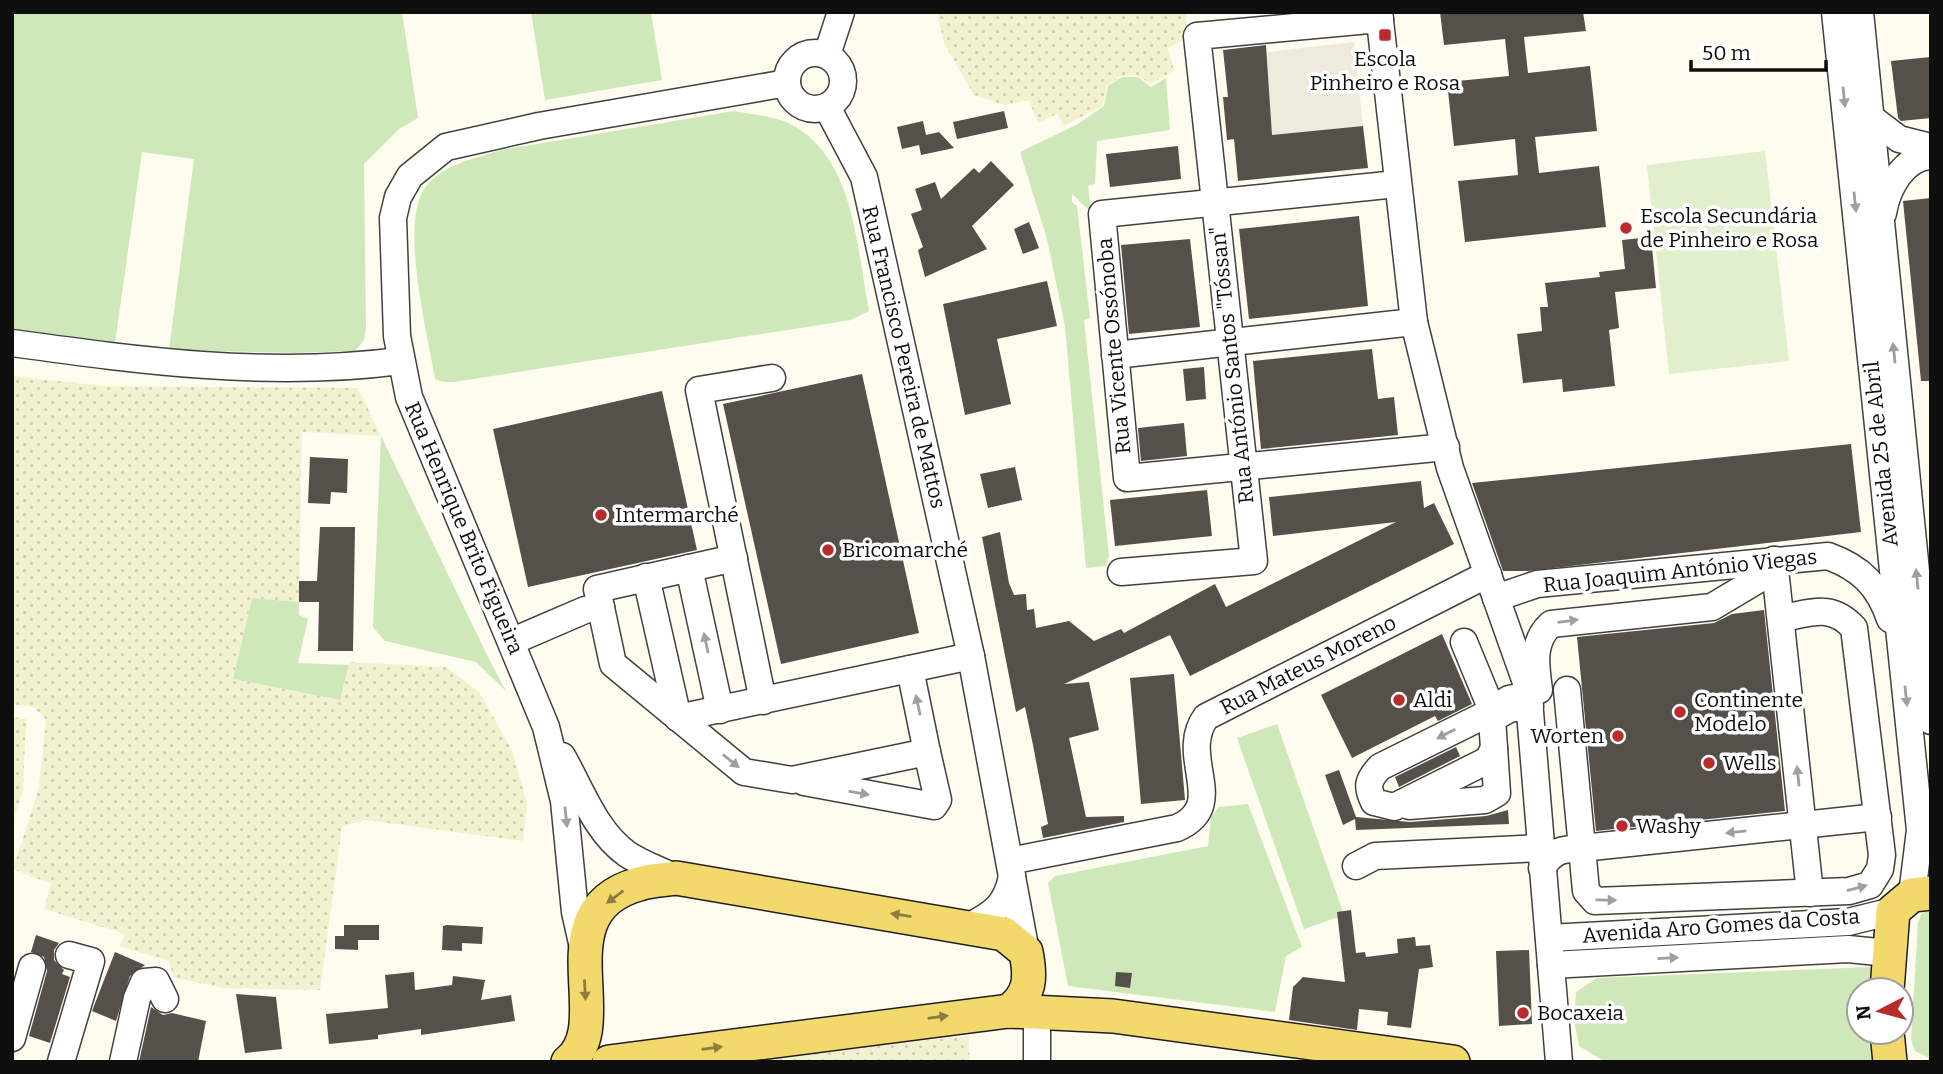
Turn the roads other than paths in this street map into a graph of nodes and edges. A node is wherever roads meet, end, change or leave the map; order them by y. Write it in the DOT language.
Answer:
graph roads {
  1 [pos="841,12"];
  2 [pos="1836,12"];
  3 [pos="1860,12"];
  4 [pos="1380,16"];
  5 [pos="827,55"];
  6 [pos="787,83"];
  7 [pos="827,107"];
  8 [pos="1870,117"];
  9 [pos="1931,147"];
  10 [pos="1931,156"];
  11 [pos="1397,184"];
  12 [pos="1214,202"];
  13 [pos="1881,225"];
  14 [pos="1414,322"];
  15 [pos="12,343"];
  16 [pos="1230,343"];
  17 [pos="1115,355"];
  18 [pos="400,361"];
  19 [pos="772,378"];
  20 [pos="1446,447"];
  21 [pos="1242,467"];
  22 [pos="734,558"];
  23 [pos="1774,560"];
  24 [pos="689,568"];
  25 [pos="1121,572"];
  26 [pos="646,578"];
  27 [pos="1492,586"];
  28 [pos="601,607"];
  29 [pos="1782,618"];
  30 [pos="513,641"];
  31 [pos="1464,642"];
  32 [pos="1901,646"];
  33 [pos="971,656"];
  34 [pos="910,669"];
  35 [pos="1567,690"];
  36 [pos="1529,700"];
  37 [pos="763,701"];
  38 [pos="720,710"];
  39 [pos="1492,715"];
  40 [pos="678,718"];
  41 [pos="1931,720"];
  42 [pos="546,727"];
  43 [pos="1532,742"];
  44 [pos="928,752"];
  45 [pos="792,780"];
  46 [pos="1878,817"];
  47 [pos="1803,825"];
  48 [pos="1582,848"];
  49 [pos="1542,858"];
  50 [pos="1356,866"];
  51 [pos="1012,868"];
  52 [pos="676,878"];
  53 [pos="1810,893"];
  54 [pos="1912,900"];
  55 [pos="968,927"];
  56 [pos="1549,938"];
  57 [pos="584,952"];
  58 [pos="1888,953"];
  59 [pos="69,955"];
  60 [pos="1027,957"];
  61 [pos="1551,965"];
  62 [pos="32,967"];
  63 [pos="1887,976"];
  64 [pos="165,999"];
  65 [pos="1039,1011"];
  66 [pos="587,1029"];
  67 [pos="12,1038"];
  68 [pos="1396,1058"];
  69 [pos="615,1061"];
  70 [pos="61,1062"];
  71 [pos="122,1062"];
  72 [pos="568,1062"];
  73 [pos="1037,1062"];
  74 [pos="1453,1062"];
  75 [pos="1559,1062"];
  1 -- 5 [label="street"];
  2 -- 32 [label="street, Avenida 25 de Abril, one-way"];
  3 -- 8 [label="street, Avenida 25 de Abril"];
  4 -- 11 [label="street"];
  4 -- 12 [label="street, Rua António Santos \"Tóssan\""];
  5 -- 6 [label="street"];
  5 -- 7 [label="street"];
  6 -- 7 [label="street"];
  6 -- 18 [label="street, Rua Henrique Brito Figueira"];
  7 -- 33 [label="street, Rua Francisco Pereira de Mattos"];
  8 -- 9 [label="street"];
  8 -- 13 [label="street, Avenida 25 de Abril"];
  10 -- 13 [label="street"];
  11 -- 12 [label="street"];
  11 -- 14 [label="street"];
  12 -- 16 [label="street, Rua António Santos \"Tóssan\""];
  12 -- 17 [label="street, Rua Vicente Ossónoba"];
  41 -- 13 [label="street, Avenida 25 de Abril, one-way"];
  14 -- 16 [label="street"];
  14 -- 20 [label="street"];
  15 -- 18 [label="street"];
  16 -- 17 [label="street"];
  16 -- 21 [label="street, Rua António Santos \"Tóssan\""];
  17 -- 21 [label="street, Rua Vicente Ossónoba"];
  18 -- 30 [label="street, Rua Henrique Brito Figueira"];
  19 -- 22 [label="street"];
  20 -- 21 [label="street"];
  20 -- 27 [label="street"];
  21 -- 25 [label="street, Rua António Santos \"Tóssan\""];
  22 -- 24 [label="street"];
  22 -- 37 [label="street"];
  23 -- 27 [label="street, Rua Joaquim António Viegas"];
  23 -- 29 [label="street"];
  23 -- 32 [label="street, Rua Joaquim António Viegas"];
  43 -- 23 [label="street, one-way"];
  24 -- 26 [label="street"];
  38 -- 24 [label="street, one-way"];
  26 -- 28 [label="street"];
  26 -- 40 [label="street"];
  27 -- 36 [label="street"];
  27 -- 51 [label="street, Rua Mateus Moreno"];
  28 -- 30 [label="street"];
  28 -- 40 [label="street"];
  29 -- 46 [label="street"];
  47 -- 29 [label="street, one-way"];
  30 -- 42 [label="street, Rua Henrique Brito Figueira"];
  31 -- 39 [label="street"];
  32 -- 54 [label="street, Avenida 25 de Abril, one-way"];
  33 -- 34 [label="street"];
  33 -- 51 [label="street, Rua Francisco Pereira de Mattos"];
  34 -- 37 [label="street"];
  44 -- 34 [label="street, one-way"];
  35 -- 48 [label="street"];
  36 -- 39 [label="street"];
  36 -- 43 [label="street"];
  37 -- 38 [label="street"];
  38 -- 40 [label="street"];
  39 -- 39 [label="street, one-way"];
  40 -- 45 [label="street, one-way"];
  42 -- 52 [label="street"];
  42 -- 57 [label="street, one-way"];
  43 -- 49 [label="street"];
  44 -- 45 [label="street"];
  45 -- 44 [label="street, one-way"];
  46 -- 47 [label="street"];
  53 -- 46 [label="street, one-way"];
  47 -- 48 [label="street, one-way"];
  47 -- 53 [label="street"];
  48 -- 49 [label="street"];
  48 -- 53 [label="street, one-way"];
  49 -- 50 [label="street"];
  49 -- 56 [label="street"];
  51 -- 55 [label="street"];
  51 -- 60 [label="street, Rua Francisco Pereira de Mattos"];
  55 -- 52 [label="main road, one-way"];
  52 -- 57 [label="main road, one-way"];
  54 -- 56 [label="street, Avenida Aro Gomes da Costa"];
  54 -- 58 [label="main road"];
  55 -- 60 [label="main road"];
  56 -- 61 [label="street"];
  57 -- 66 [label="main road, one-way"];
  61 -- 58 [label="street, Avenida Aro Gomes da Costa, one-way"];
  58 -- 63 [label="main road"];
  59 -- 70 [label="street"];
  60 -- 65 [label="main road"];
  60 -- 65 [label="main road"];
  61 -- 75 [label="street"];
  62 -- 67 [label="street"];
  64 -- 71 [label="street"];
  65 -- 68 [label="main road"];
  69 -- 65 [label="main road, one-way"];
  65 -- 73 [label="street"];
  66 -- 69 [label="main road"];
  66 -- 72 [label="main road"];
  68 -- 74 [label="main road"];
}
